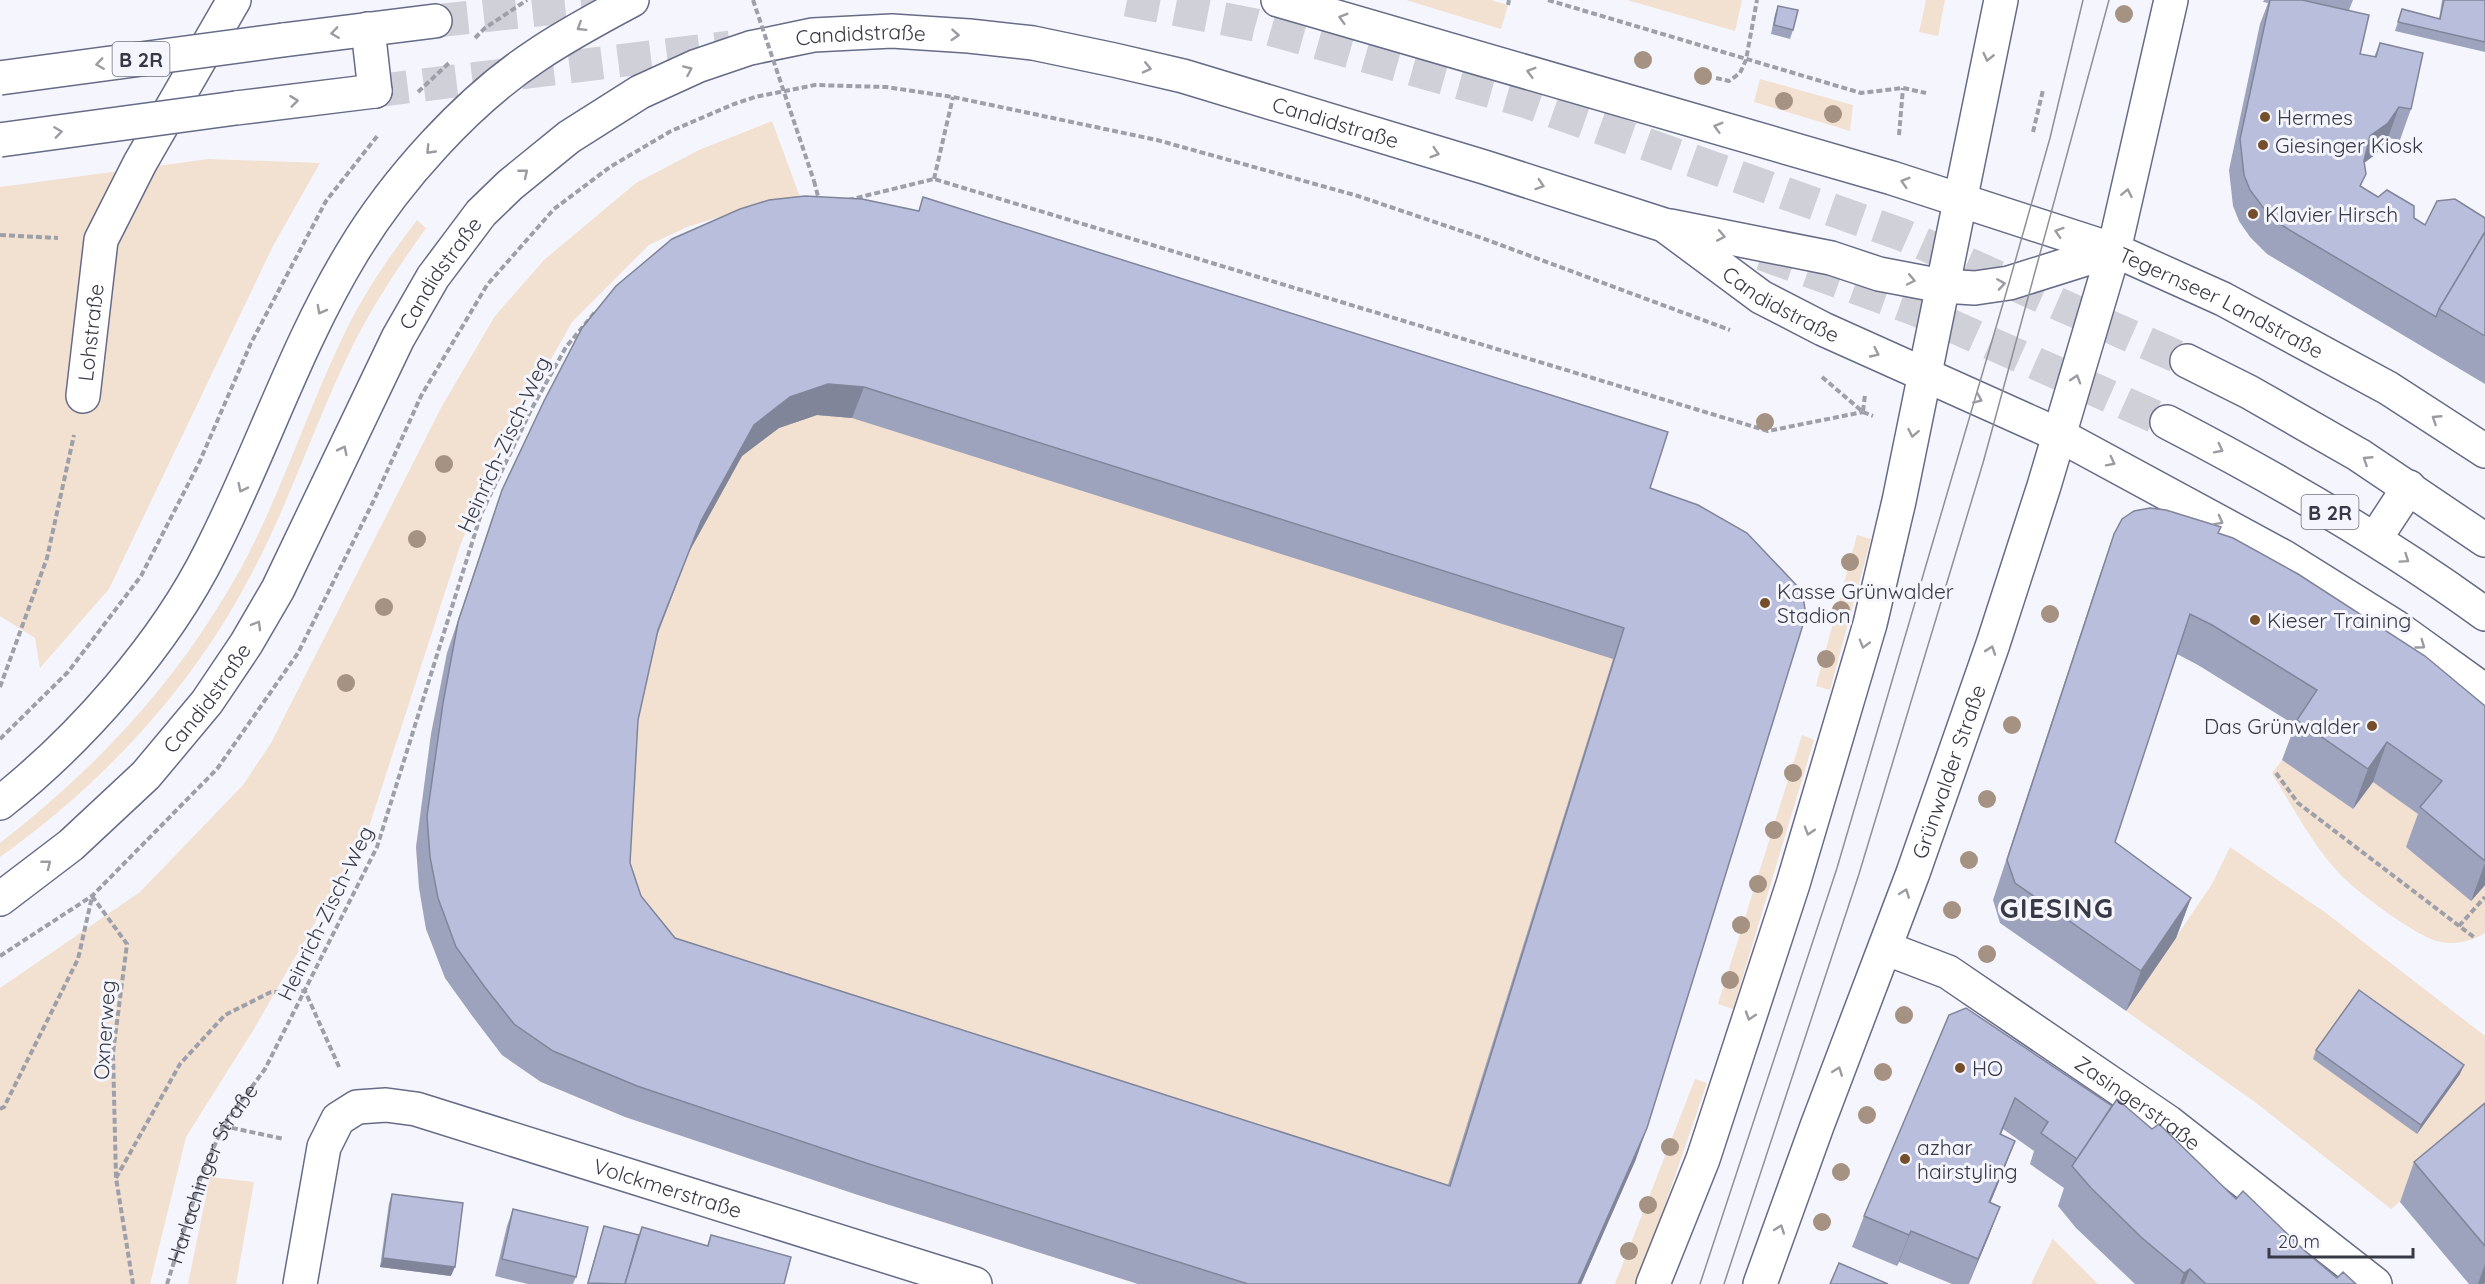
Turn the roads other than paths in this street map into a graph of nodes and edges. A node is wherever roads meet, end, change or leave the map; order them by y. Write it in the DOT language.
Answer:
graph roads {
  1 [pos="234,0"];
  2 [pos="633,0"];
  3 [pos="1278,0"];
  4 [pos="2001,0"];
  5 [pos="2171,0"];
  6 [pos="435,21"];
  7 [pos="368,29"];
  8 [pos="0,78"];
  9 [pos="0,140"];
  10 [pos="1961,199"];
  11 [pos="1664,225"];
  12 [pos="2114,250"];
  13 [pos="1942,286"];
  14 [pos="2187,361"];
  15 [pos="1924,376"];
  16 [pos="83,396"];
  17 [pos="2167,423"];
  18 [pos="2059,435"];
  19 [pos="2485,451"];
  20 [pos="2409,487"];
  21 [pos="2375,539"];
  22 [pos="2485,540"];
  23 [pos="2485,614"];
  24 [pos="2485,691"];
  25 [pos="0,803"];
  26 [pos="0,900"];
  27 [pos="1885,948"];
  28 [pos="300,1284"];
  29 [pos="975,1284"];
  30 [pos="1653,1284"];
  31 [pos="1760,1284"];
  32 [pos="2375,1284"];
  1 -- 16 [label="main road, Lohstraße"];
  2 -- 25 [label="main road, one-way"];
  10 -- 3 [label="main road, one-way"];
  4 -- 10 [label="main road, one-way"];
  12 -- 5 [label="main road, Tegernseer Landstraße, one-way"];
  6 -- 7 [label="main road, B 2R"];
  7 -- 8 [label="main road, B 2R, one-way, bridge"];
  9 -- 7 [label="main road, one-way, bridge"];
  12 -- 10 [label="main road, one-way"];
  10 -- 13 [label="main road"];
  11 -- 13 [label="main road, one-way"];
  11 -- 15 [label="main road, Candidstraße, one-way"];
  26 -- 11 [label="main road, Candidstraße, one-way"];
  13 -- 12 [label="main road, one-way"];
  18 -- 12 [label="main road, Grünwalder Straße, one-way"];
  19 -- 12 [label="main road, Tegernseer Landstraße, one-way"];
  13 -- 15 [label="main road"];
  20 -- 14 [label="main road, one-way"];
  15 -- 18 [label="main road, Candidstraße, one-way"];
  15 -- 30 [label="main road, one-way"];
  17 -- 21 [label="main road, B 2R, one-way"];
  18 -- 24 [label="main road, one-way"];
  27 -- 18 [label="main road, Grünwalder Straße, one-way"];
  20 -- 21 [label="main road"];
  20 -- 22 [label="main road"];
  21 -- 23 [label="main road, B 2R, one-way"];
  31 -- 27 [label="main road, Grünwalder Straße, one-way"];
  27 -- 32 [label="main road, Zasingerstraße"];
  28 -- 29 [label="main road, Volckmerstraße"];
}
